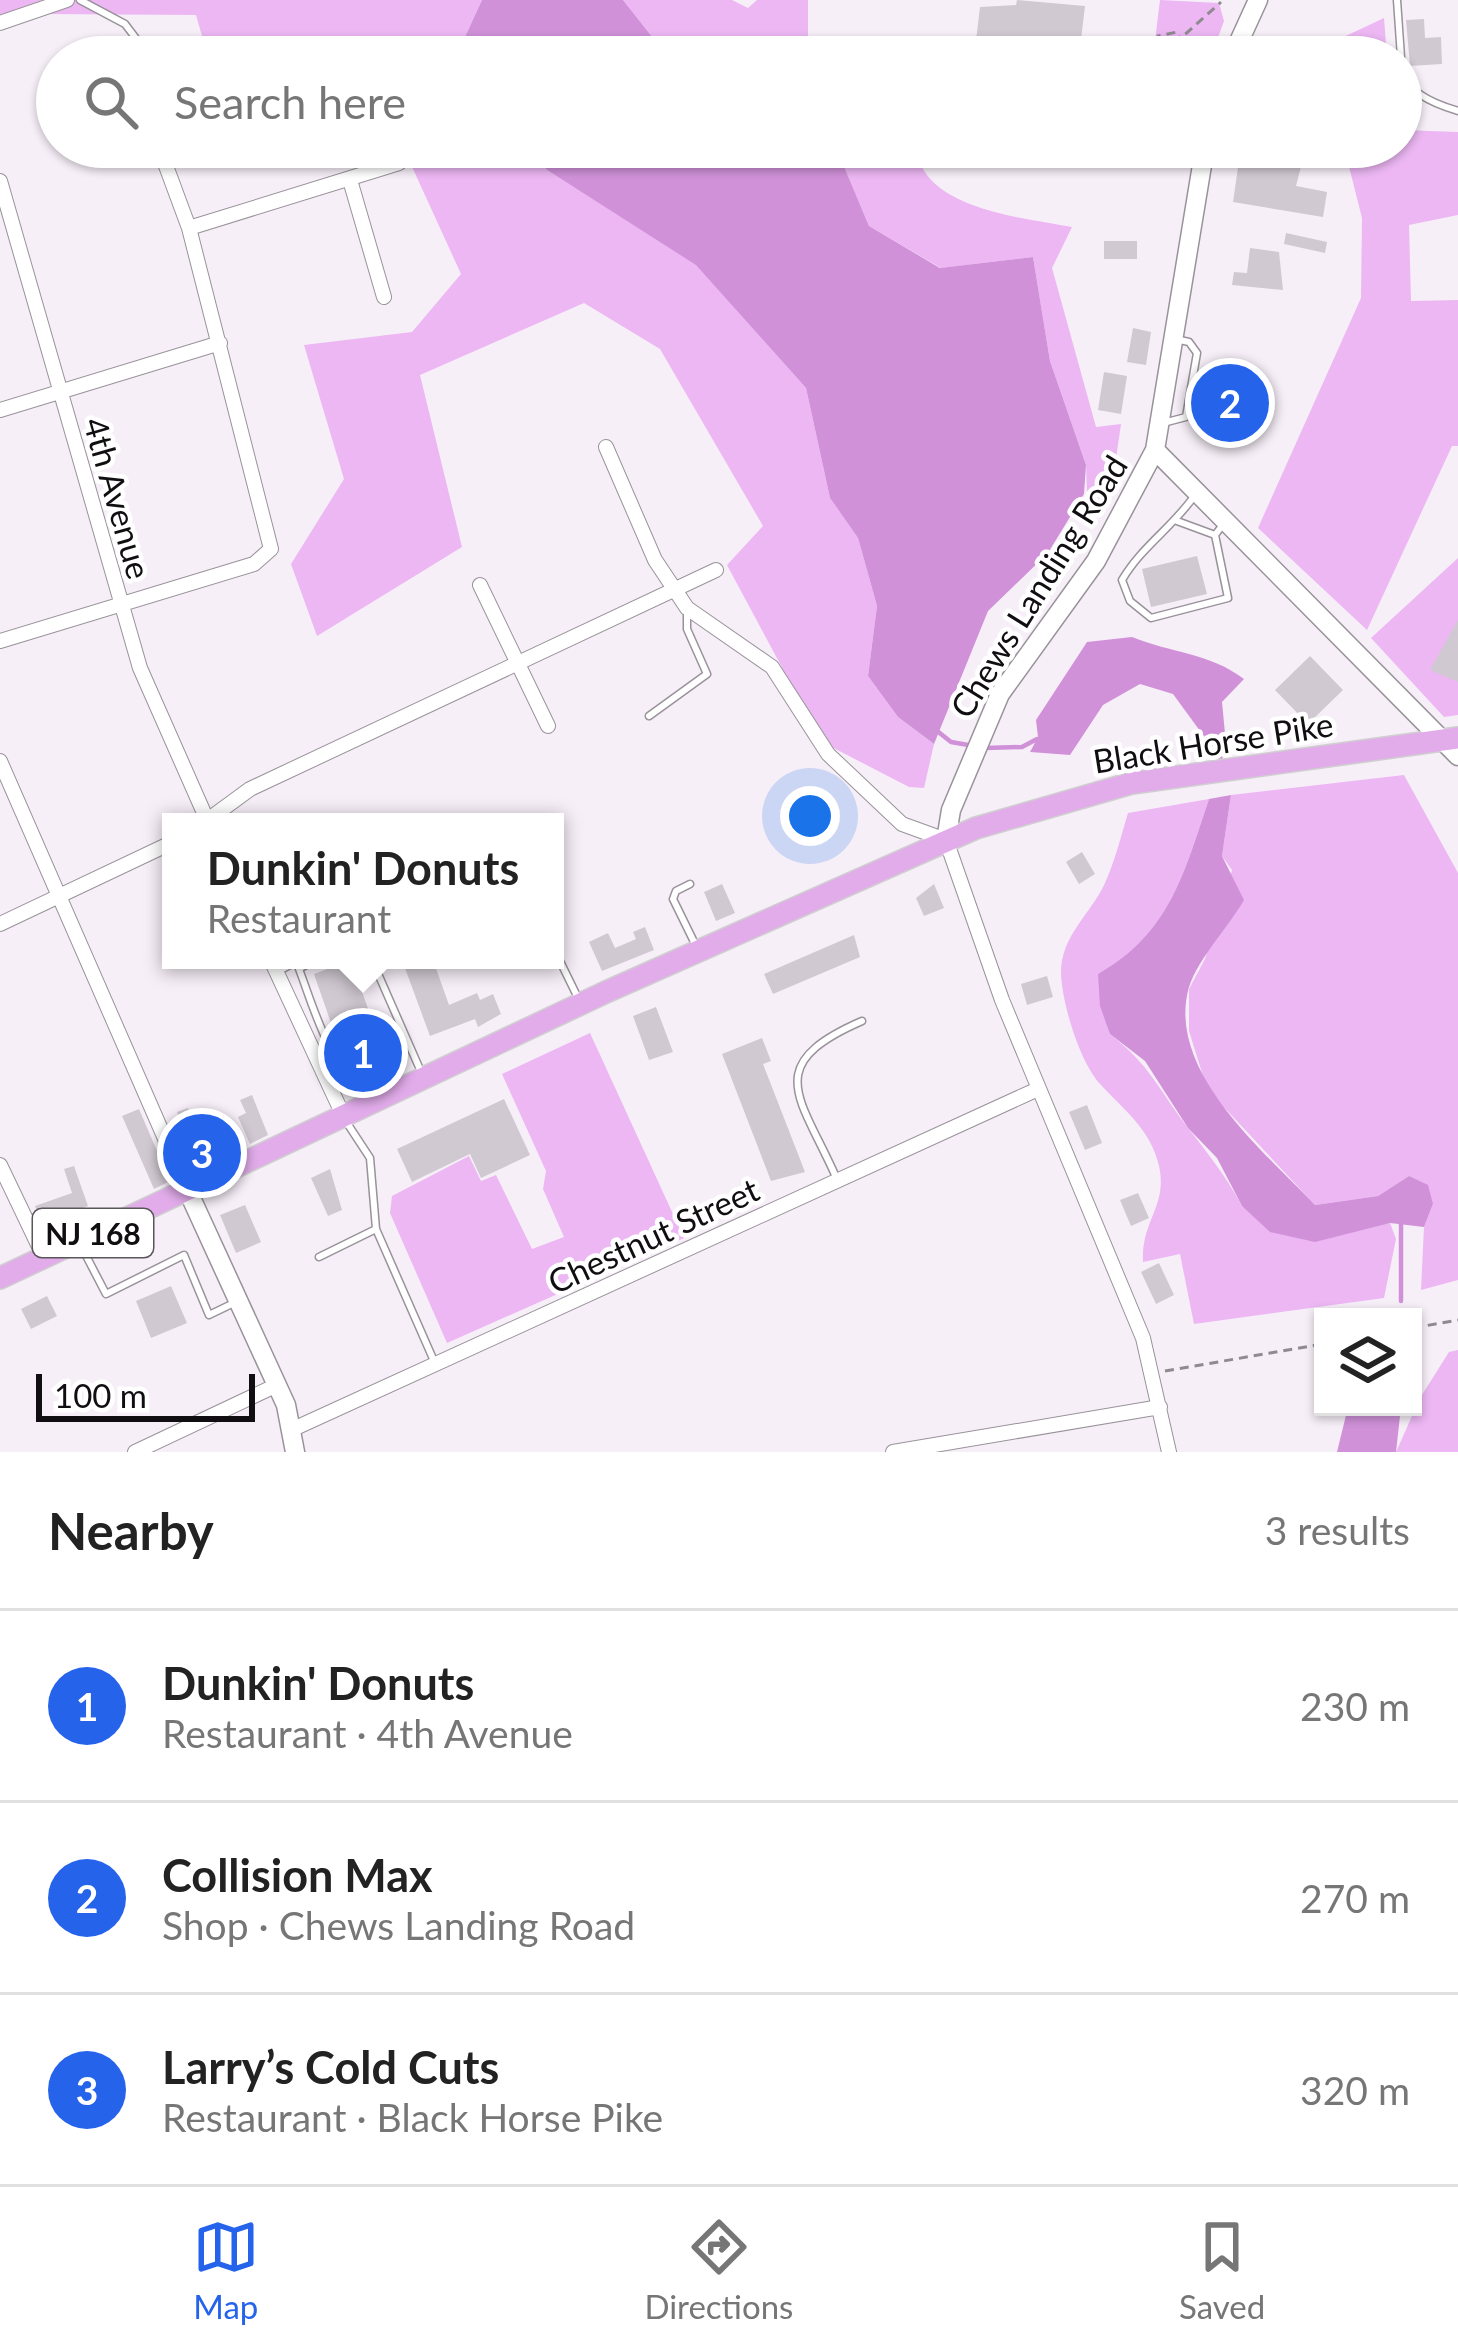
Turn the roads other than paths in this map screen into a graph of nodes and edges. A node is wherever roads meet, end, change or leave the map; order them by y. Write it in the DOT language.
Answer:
graph roads {
  1 [pos="67,0"];
  2 [pos="80,0"];
  3 [pos="1258,0"];
  4 [pos="1397,0"];
  5 [pos="0,23"];
  6 [pos="134,36"];
  7 [pos="1242,36"];
  8 [pos="1399,36"];
  9 [pos="1422,96"];
  10 [pos="1458,111"];
  11 [pos="166,168"];
  12 [pos="385,168"];
  13 [pos="1201,168"];
  14 [pos="350,180"];
  15 [pos="0,181"];
  16 [pos="188,229"];
  17 [pos="384,297"];
  18 [pos="220,343"];
  19 [pos="60,392"];
  20 [pos="0,410"];
  21 [pos="606,447"];
  22 [pos="1155,450"];
  23 [pos="1197,492"];
  24 [pos="1177,520"];
  25 [pos="1220,528"];
  26 [pos="716,570"];
  27 [pos="481,585"];
  28 [pos="672,590"];
  29 [pos="121,607"];
  30 [pos="687,608"];
  31 [pos="0,641"];
  32 [pos="520,665"];
  33 [pos="649,716"];
  34 [pos="548,726"];
  35 [pos="1453,745"];
  36 [pos="0,761"];
  37 [pos="203,813"];
  38 [pos="219,813"];
  39 [pos="946,841"];
  40 [pos="162,847"];
  41 [pos="691,884"];
  42 [pos="61,896"];
  43 [pos="0,924"];
  44 [pos="698,951"];
  45 [pos="275,969"];
  46 [pos="301,969"];
  47 [pos="376,969"];
  48 [pos="564,969"];
  49 [pos="581,1004"];
  50 [pos="862,1021"];
  51 [pos="423,1078"];
  52 [pos="1038,1089"];
  53 [pos="373,1101"];
  54 [pos="343,1115"];
  55 [pos="0,1165"];
  56 [pos="838,1180"];
  57 [pos="187,1189"];
  58 [pos="376,1229"];
  59 [pos="79,1240"];
  60 [pos="319,1256"];
  61 [pos="44,1257"];
  62 [pos="0,1278"];
  63 [pos="238,1301"];
  64 [pos="435,1364"];
  65 [pos="277,1385"];
  66 [pos="1160,1406"];
  67 [pos="291,1430"];
  68 [pos="135,1452"];
  69 [pos="296,1452"];
  70 [pos="893,1452"];
  71 [pos="1169,1452"];
  1 -- 5 [label="street"];
  2 -- 6 [label="lane"];
  3 -- 7 [label="main road"];
  4 -- 8 [label="lane"];
  9 -- 10 [label="lane"];
  11 -- 16 [label="street"];
  12 -- 14 [label="street"];
  13 -- 22 [label="main road, Chews Landing Road"];
  14 -- 16 [label="street"];
  14 -- 17 [label="street"];
  15 -- 19 [label="street, 4th Avenue"];
  16 -- 18 [label="street"];
  18 -- 19 [label="street"];
  18 -- 29 [label="street"];
  19 -- 20 [label="street"];
  19 -- 29 [label="street, 4th Avenue"];
  21 -- 28 [label="street"];
  22 -- 23 [label="main road"];
  22 -- 39 [label="main road, Chews Landing Road"];
  23 -- 24 [label="lane"];
  23 -- 25 [label="main road"];
  24 -- 25 [label="lane"];
  24 -- 25 [label="lane"];
  25 -- 35 [label="main road"];
  26 -- 28 [label="street"];
  27 -- 32 [label="street"];
  28 -- 30 [label="street"];
  28 -- 32 [label="street"];
  29 -- 31 [label="street"];
  29 -- 37 [label="street, 4th Avenue"];
  30 -- 33 [label="lane"];
  30 -- 39 [label="street"];
  32 -- 34 [label="street"];
  32 -- 38 [label="street"];
  35 -- 39 [label="main road, Black Horse Pike / NJ 168"];
  36 -- 42 [label="street"];
  39 -- 44 [label="main road, Black Horse Pike / NJ 168"];
  39 -- 52 [label="street"];
  40 -- 42 [label="street"];
  41 -- 44 [label="lane"];
  42 -- 43 [label="street"];
  42 -- 57 [label="street"];
  44 -- 49 [label="main road, Black Horse Pike / NJ 168"];
  45 -- 54 [label="street"];
  46 -- 53 [label="lane"];
  47 -- 51 [label="lane"];
  48 -- 49 [label="lane"];
  49 -- 51 [label="main road, Black Horse Pike / NJ 168"];
  50 -- 56 [label="lane"];
  51 -- 53 [label="main road, Black Horse Pike / NJ 168"];
  52 -- 56 [label="street, Chestnut Street"];
  52 -- 66 [label="street"];
  53 -- 54 [label="main road, Black Horse Pike / NJ 168"];
  54 -- 57 [label="main road, Black Horse Pike / NJ 168"];
  54 -- 58 [label="lane"];
  55 -- 61 [label="street"];
  56 -- 64 [label="street, Chestnut Street"];
  57 -- 59 [label="main road, Black Horse Pike / NJ 168"];
  57 -- 63 [label="main road"];
  58 -- 60 [label="lane"];
  58 -- 64 [label="lane"];
  59 -- 61 [label="main road, Black Horse Pike / NJ 168"];
  59 -- 63 [label="lane"];
  61 -- 62 [label="main road, Black Horse Pike / NJ 168"];
  63 -- 65 [label="main road"];
  64 -- 67 [label="street, Chestnut Street"];
  65 -- 67 [label="main road"];
  65 -- 68 [label="street"];
  66 -- 70 [label="street"];
  66 -- 71 [label="street"];
  67 -- 69 [label="main road"];
}
